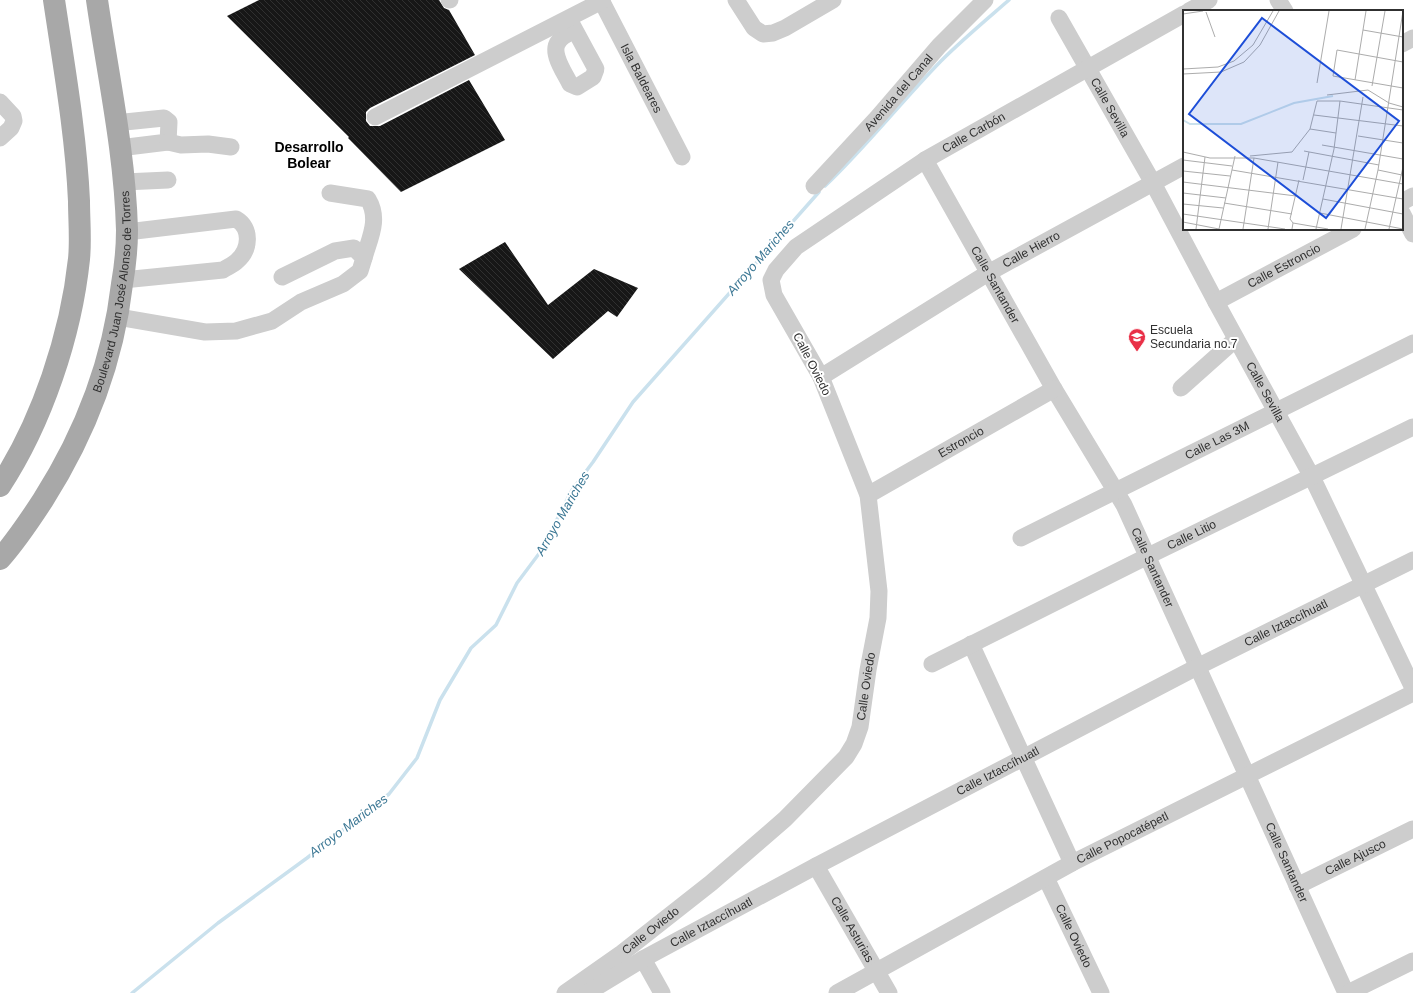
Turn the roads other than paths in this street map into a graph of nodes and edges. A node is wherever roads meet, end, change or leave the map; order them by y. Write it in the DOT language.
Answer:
graph roads {
  1 [pos="54,0"];
  2 [pos="97,0"];
  3 [pos="736,0"];
  4 [pos="833,0"];
  5 [pos="985,0"];
  6 [pos="1209,0"];
  7 [pos="1278,0"];
  8 [pos="601,1"];
  9 [pos="1191,10"];
  10 [pos="1284,10"];
  11 [pos="1183,15"];
  12 [pos="1059,18"];
  13 [pos="1413,38"];
  14 [pos="1403,43"];
  15 [pos="1087,69"];
  16 [pos="0,102"];
  17 [pos="375,117"];
  18 [pos="116,123"];
  19 [pos="0,138"];
  20 [pos="168,142"];
  21 [pos="231,147"];
  22 [pos="119,148"];
  23 [pos="682,157"];
  24 [pos="925,160"];
  25 [pos="1183,167"];
  26 [pos="168,180"];
  27 [pos="124,182"];
  28 [pos="1154,183"];
  29 [pos="814,186"];
  30 [pos="330,194"];
  31 [pos="1413,196"];
  32 [pos="1403,201"];
  33 [pos="1403,216"];
  34 [pos="1351,230"];
  35 [pos="127,232"];
  36 [pos="1413,234"];
  37 [pos="364,258"];
  38 [pos="776,270"];
  39 [pos="988,273"];
  40 [pos="282,277"];
  41 [pos="123,280"];
  42 [pos="1216,302"];
  43 [pos="118,317"];
  44 [pos="1236,339"];
  45 [pos="1413,343"];
  46 [pos="821,377"];
  47 [pos="1181,388"];
  48 [pos="1054,389"];
  49 [pos="1276,411"];
  50 [pos="1413,427"];
  51 [pos="1312,477"];
  52 [pos="0,486"];
  53 [pos="1116,490"];
  54 [pos="868,495"];
  55 [pos="1021,538"];
  56 [pos="1148,556"];
  57 [pos="0,559"];
  58 [pos="1413,560"];
  59 [pos="1364,584"];
  60 [pos="971,644"];
  61 [pos="932,664"];
  62 [pos="1197,667"];
  63 [pos="1413,688"];
  64 [pos="1413,693"];
  65 [pos="1023,758"];
  66 [pos="1247,776"];
  67 [pos="1413,829"];
  68 [pos="1072,863"];
  69 [pos="816,866"];
  70 [pos="1046,878"];
  71 [pos="1297,886"];
  72 [pos="643,959"];
  73 [pos="1413,961"];
  74 [pos="877,970"];
  75 [pos="565,993"];
  76 [pos="587,993"];
  77 [pos="662,993"];
  78 [pos="837,993"];
  79 [pos="890,993"];
  80 [pos="1101,993"];
  81 [pos="1347,993"];
  1 -- 52 [label="main road"];
  2 -- 18 [label="main road, Boulevard Juan José Alonso de Torres"];
  3 -- 4 [label="street"];
  5 -- 29 [label="street, Avenida del Canal"];
  6 -- 9 [label="street"];
  7 -- 10 [label="street"];
  8 -- 17 [label="street"];
  8 -- 23 [label="street, Isla Baldeares"];
  11 -- 15 [label="street, Calle Carbón"];
  12 -- 15 [label="street, Calle Sevilla"];
  13 -- 14 [label="street"];
  15 -- 24 [label="street, Calle Carbón"];
  15 -- 28 [label="street, Calle Sevilla"];
  16 -- 19 [label="street"];
  18 -- 20 [label="street"];
  18 -- 22 [label="main road, Boulevard Juan José Alonso de Torres"];
  20 -- 21 [label="street"];
  20 -- 22 [label="street"];
  22 -- 27 [label="main road, Boulevard Juan José Alonso de Torres"];
  24 -- 38 [label="street, Calle Carbón"];
  24 -- 39 [label="street, Calle Santander"];
  25 -- 28 [label="street, Calle Hierro"];
  26 -- 27 [label="street"];
  27 -- 35 [label="main road, Boulevard Juan José Alonso de Torres"];
  28 -- 39 [label="street, Calle Hierro"];
  28 -- 42 [label="street, Calle Sevilla"];
  30 -- 37 [label="street"];
  31 -- 32 [label="street"];
  33 -- 36 [label="street"];
  34 -- 42 [label="street, Calle Estroncio"];
  35 -- 41 [label="main road, Boulevard Juan José Alonso de Torres"];
  35 -- 41 [label="street"];
  37 -- 40 [label="street"];
  37 -- 43 [label="street"];
  38 -- 46 [label="street, Calle Oviedo"];
  39 -- 46 [label="street, Calle Hierro"];
  39 -- 48 [label="street, Calle Santander"];
  41 -- 43 [label="main road, Boulevard Juan José Alonso de Torres"];
  42 -- 44 [label="street, Calle Sevilla"];
  43 -- 57 [label="main road, Boulevard Juan José Alonso de Torres"];
  44 -- 47 [label="street"];
  44 -- 49 [label="street, Calle Sevilla"];
  45 -- 49 [label="street, Calle Las 3M"];
  46 -- 54 [label="street, Calle Oviedo"];
  48 -- 53 [label="street, Calle Santander"];
  48 -- 54 [label="street, Estroncio"];
  49 -- 51 [label="street, Calle Sevilla"];
  49 -- 53 [label="street, Calle Las 3M"];
  50 -- 51 [label="street, Calle Litio"];
  51 -- 56 [label="street, Calle Litio"];
  51 -- 59 [label="street, Calle Sevilla"];
  53 -- 55 [label="street, Calle Las 3M"];
  53 -- 56 [label="street, Calle Santander"];
  54 -- 75 [label="street, Calle Oviedo"];
  56 -- 60 [label="street, Calle Litio"];
  56 -- 62 [label="street, Calle Santander"];
  58 -- 59 [label="street, Calle Iztaccíhuatl"];
  59 -- 62 [label="street, Calle Iztaccíhuatl"];
  59 -- 63 [label="street, Calle Sevilla"];
  60 -- 61 [label="street, Calle Litio"];
  60 -- 65 [label="street"];
  62 -- 65 [label="street, Calle Iztaccíhuatl"];
  62 -- 66 [label="street, Calle Santander"];
  64 -- 66 [label="street, Calle Popocatépetl"];
  65 -- 68 [label="street"];
  65 -- 69 [label="street, Calle Iztaccíhuatl"];
  66 -- 68 [label="street, Calle Popocatépetl"];
  66 -- 71 [label="street, Calle Santander"];
  67 -- 71 [label="street, Calle Ajusco"];
  68 -- 70 [label="street, Calle Popocatépetl"];
  69 -- 72 [label="street, Calle Iztaccíhuatl"];
  69 -- 74 [label="street, Calle Asturias"];
  70 -- 74 [label="street, Calle Popocatépetl"];
  70 -- 80 [label="street, Calle Oviedo"];
  71 -- 81 [label="street, Calle Santander"];
  72 -- 76 [label="street, Calle Iztaccíhuatl"];
  72 -- 77 [label="street"];
  73 -- 81 [label="street"];
  74 -- 78 [label="street, Calle Popocatépetl"];
  74 -- 79 [label="street, Calle Asturias"];
}
